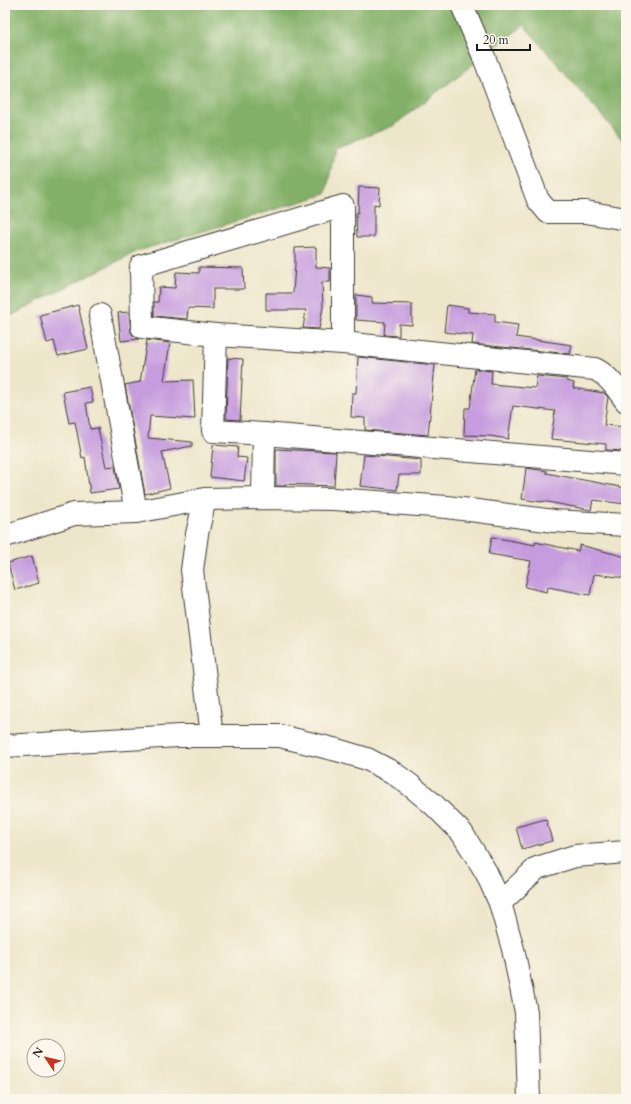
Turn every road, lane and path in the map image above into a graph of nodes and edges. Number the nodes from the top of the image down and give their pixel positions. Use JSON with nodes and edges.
{"nodes":[{"id":1,"x":462,"y":5,"type":"edge"},
{"id":2,"x":626,"y":220,"type":"edge"},
{"id":3,"x":100,"y":315,"type":"dead end"},
{"id":4,"x":216,"y":335,"type":"junction"},
{"id":5,"x":342,"y":343,"type":"junction"},
{"id":6,"x":626,"y":401,"type":"edge"},
{"id":7,"x":264,"y":434,"type":"junction"},
{"id":8,"x":626,"y":464,"type":"edge"},
{"id":9,"x":263,"y":498,"type":"junction"},
{"id":10,"x":205,"y":499,"type":"junction"},
{"id":11,"x":136,"y":512,"type":"junction"},
{"id":12,"x":626,"y":525,"type":"edge"},
{"id":13,"x":5,"y":536,"type":"edge"},
{"id":14,"x":212,"y":736,"type":"junction"},
{"id":15,"x":5,"y":746,"type":"edge"},
{"id":16,"x":626,"y":852,"type":"edge"},
{"id":17,"x":500,"y":903,"type":"junction"},
{"id":18,"x":530,"y":1099,"type":"edge"}],
"edges":[{"from":1,"to":2,"type":"street"},
{"from":3,"to":11,"type":"street"},
{"from":4,"to":5,"type":"street"},
{"from":4,"to":5,"type":"street"},
{"from":4,"to":7,"type":"street"},
{"from":5,"to":6,"type":"street"},
{"from":7,"to":8,"type":"street"},
{"from":7,"to":9,"type":"street"},
{"from":9,"to":10,"type":"street"},
{"from":9,"to":12,"type":"street"},
{"from":10,"to":11,"type":"street"},
{"from":10,"to":14,"type":"street"},
{"from":11,"to":13,"type":"street"},
{"from":14,"to":15,"type":"street"},
{"from":14,"to":17,"type":"street"},
{"from":16,"to":17,"type":"street"},
{"from":17,"to":18,"type":"street"}]}
